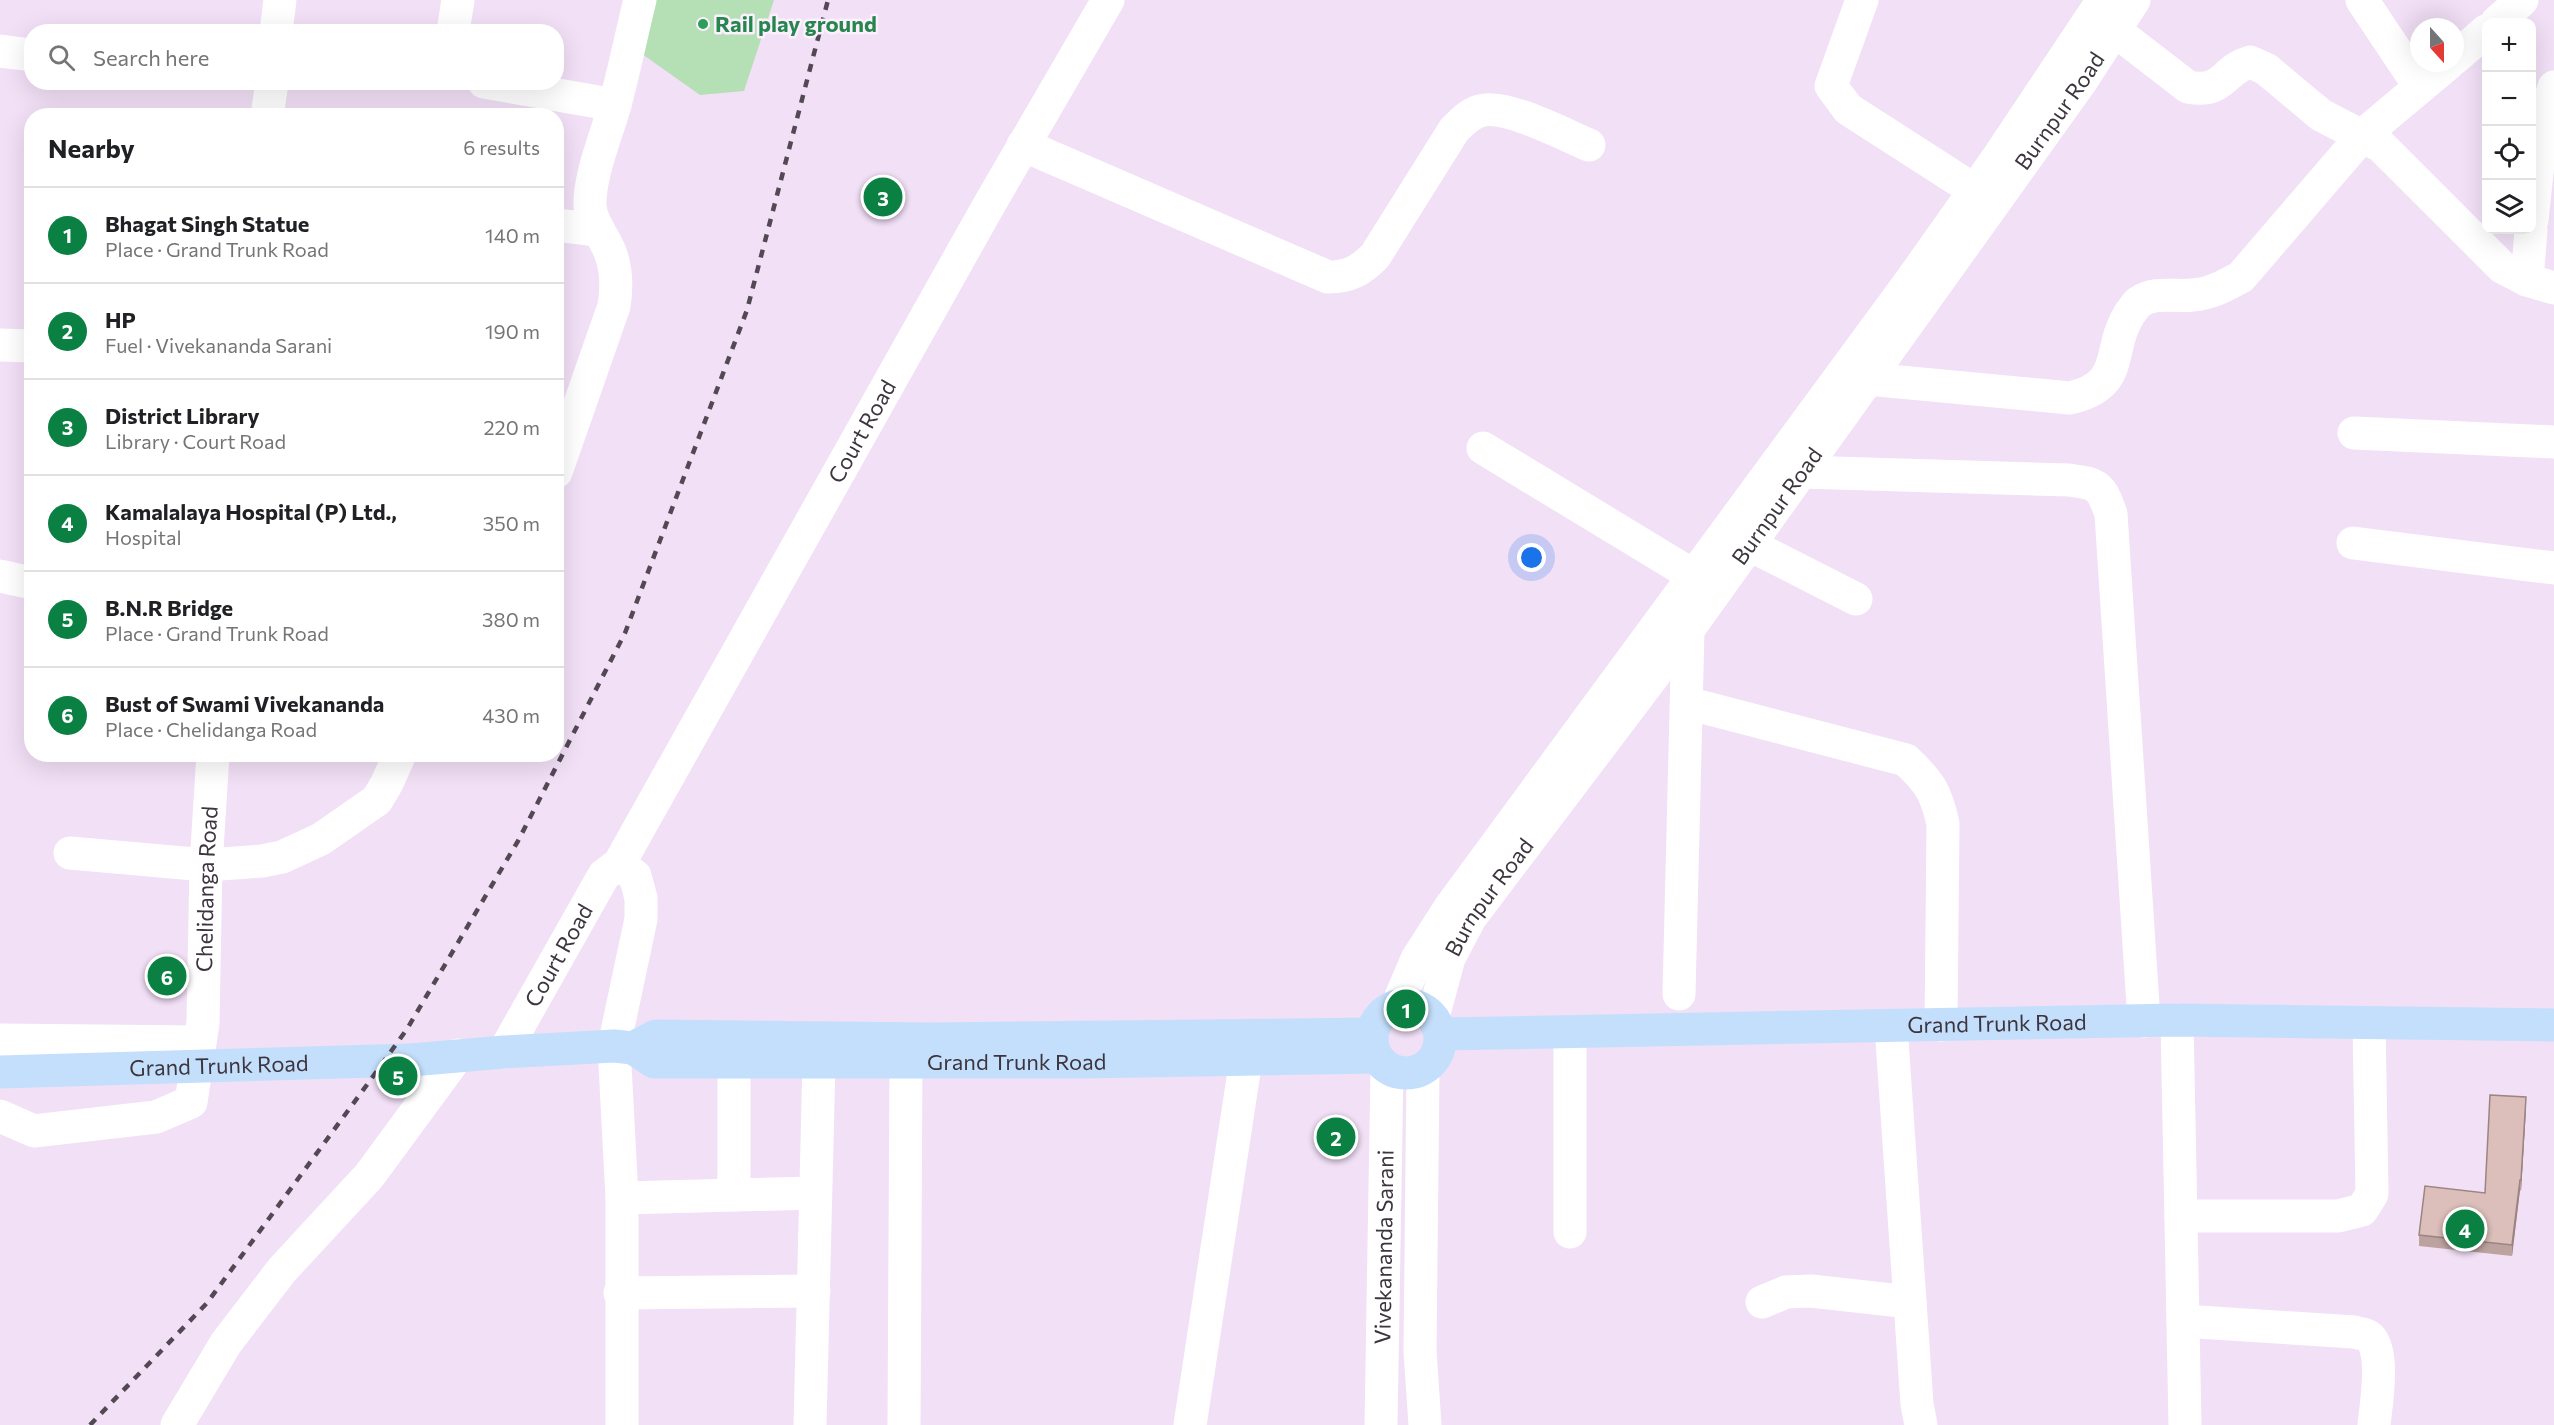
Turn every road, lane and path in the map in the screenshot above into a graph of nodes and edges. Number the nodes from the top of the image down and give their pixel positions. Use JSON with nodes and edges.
{"nodes":[{"id":1,"x":280,"y":0,"type":"edge"},
{"id":2,"x":458,"y":0,"type":"edge"},
{"id":3,"x":640,"y":0,"type":"edge"},
{"id":4,"x":1108,"y":0,"type":"edge"},
{"id":5,"x":1862,"y":0,"type":"edge"},
{"id":6,"x":2134,"y":0,"type":"edge"},
{"id":7,"x":2362,"y":0,"type":"edge"},
{"id":8,"x":2109,"y":15,"type":"edge"},
{"id":9,"x":277,"y":24,"type":"edge"},
{"id":10,"x":454,"y":24,"type":"edge"},
{"id":11,"x":2482,"y":35,"type":"edge"},
{"id":12,"x":2464,"y":50,"type":"edge"},
{"id":13,"x":0,"y":51,"type":"edge"},
{"id":14,"x":24,"y":54,"type":"edge"},
{"id":15,"x":2438,"y":72,"type":"edge"},
{"id":16,"x":2420,"y":87,"type":"junction"},
{"id":17,"x":2554,"y":87,"type":"edge"},
{"id":18,"x":271,"y":90,"type":"edge"},
{"id":19,"x":530,"y":90,"type":"edge"},
{"id":20,"x":615,"y":105,"type":"junction"},
{"id":21,"x":268,"y":108,"type":"edge"},
{"id":22,"x":2363,"y":135,"type":"junction"},
{"id":23,"x":1589,"y":144,"type":"dead end"},
{"id":24,"x":1023,"y":145,"type":"junction"},
{"id":25,"x":2536,"y":182,"type":"edge"},
{"id":26,"x":1974,"y":190,"type":"junction"},
{"id":27,"x":564,"y":226,"type":"edge"},
{"id":28,"x":598,"y":230,"type":"junction"},
{"id":29,"x":2532,"y":234,"type":"edge"},
{"id":30,"x":2540,"y":284,"type":"edge"},
{"id":31,"x":0,"y":345,"type":"edge"},
{"id":32,"x":24,"y":346,"type":"edge"},
{"id":33,"x":1868,"y":379,"type":"junction"},
{"id":34,"x":2354,"y":433,"type":"dead end"},
{"id":35,"x":2554,"y":442,"type":"edge"},
{"id":36,"x":564,"y":448,"type":"edge"},
{"id":37,"x":1483,"y":448,"type":"dead end"},
{"id":38,"x":1802,"y":472,"type":"junction"},
{"id":39,"x":2353,"y":543,"type":"dead end"},
{"id":40,"x":1749,"y":545,"type":"junction"},
{"id":41,"x":2554,"y":568,"type":"edge"},
{"id":42,"x":0,"y":576,"type":"edge"},
{"id":43,"x":1694,"y":576,"type":"junction"},
{"id":44,"x":24,"y":582,"type":"edge"},
{"id":45,"x":1856,"y":599,"type":"dead end"},
{"id":46,"x":1688,"y":630,"type":"junction"},
{"id":47,"x":1686,"y":703,"type":"junction"},
{"id":48,"x":212,"y":762,"type":"edge"},
{"id":49,"x":396,"y":762,"type":"edge"},
{"id":50,"x":70,"y":853,"type":"dead end"},
{"id":51,"x":619,"y":864,"type":"junction"},
{"id":52,"x":206,"y":865,"type":"junction"},
{"id":53,"x":1679,"y":994,"type":"dead end"},
{"id":54,"x":1397,"y":1006,"type":"junction"},
{"id":55,"x":2177,"y":1020,"type":"junction"},
{"id":56,"x":2144,"y":1021,"type":"junction"},
{"id":57,"x":2369,"y":1023,"type":"junction"},
{"id":58,"x":1437,"y":1025,"type":"junction"},
{"id":59,"x":1941,"y":1025,"type":"junction"},
{"id":60,"x":2554,"y":1025,"type":"edge"},
{"id":61,"x":1891,"y":1026,"type":"junction"},
{"id":62,"x":1570,"y":1032,"type":"junction"},
{"id":63,"x":201,"y":1033,"type":"junction"},
{"id":64,"x":0,"y":1040,"type":"edge"},
{"id":65,"x":504,"y":1052,"type":"junction"},
{"id":66,"x":635,"y":1052,"type":"junction"},
{"id":67,"x":1379,"y":1053,"type":"junction"},
{"id":68,"x":435,"y":1057,"type":"junction"},
{"id":69,"x":1246,"y":1059,"type":"junction"},
{"id":70,"x":734,"y":1062,"type":"junction"},
{"id":71,"x":819,"y":1063,"type":"junction"},
{"id":72,"x":906,"y":1063,"type":"junction"},
{"id":73,"x":1423,"y":1070,"type":"junction"},
{"id":74,"x":0,"y":1072,"type":"edge"},
{"id":75,"x":0,"y":1116,"type":"edge"},
{"id":76,"x":814,"y":1193,"type":"junction"},
{"id":77,"x":734,"y":1195,"type":"junction"},
{"id":78,"x":621,"y":1198,"type":"junction"},
{"id":79,"x":2181,"y":1216,"type":"junction"},
{"id":80,"x":1570,"y":1232,"type":"dead end"},
{"id":81,"x":814,"y":1291,"type":"junction"},
{"id":82,"x":620,"y":1293,"type":"junction"},
{"id":83,"x":1762,"y":1302,"type":"dead end"},
{"id":84,"x":1910,"y":1302,"type":"junction"},
{"id":85,"x":2183,"y":1321,"type":"junction"},
{"id":86,"x":177,"y":1425,"type":"edge"},
{"id":87,"x":622,"y":1425,"type":"edge"},
{"id":88,"x":810,"y":1425,"type":"edge"},
{"id":89,"x":904,"y":1425,"type":"edge"},
{"id":90,"x":1190,"y":1425,"type":"edge"},
{"id":91,"x":1382,"y":1425,"type":"edge"},
{"id":92,"x":1425,"y":1425,"type":"edge"},
{"id":93,"x":1921,"y":1425,"type":"edge"},
{"id":94,"x":2185,"y":1425,"type":"edge"},
{"id":95,"x":2374,"y":1425,"type":"edge"}],
"edges":[{"from":1,"to":9,"type":"street"},
{"from":2,"to":10,"type":"street"},
{"from":3,"to":20,"type":"street"},
{"from":4,"to":24,"type":"street","name":"Court Road"},
{"from":5,"to":26,"type":"street"},
{"from":6,"to":8,"type":"street","name":"Burnpur Road"},
{"from":7,"to":16,"type":"street"},
{"from":8,"to":22,"type":"street"},
{"from":8,"to":26,"type":"street"},
{"from":8,"to":33,"type":"street","name":"Burnpur Road"},
{"from":11,"to":12,"type":"street"},
{"from":13,"to":14,"type":"street"},
{"from":15,"to":16,"type":"street"},
{"from":16,"to":22,"type":"street"},
{"from":17,"to":25,"type":"street"},
{"from":18,"to":21,"type":"street"},
{"from":19,"to":20,"type":"street"},
{"from":20,"to":28,"type":"street"},
{"from":22,"to":30,"type":"street"},
{"from":22,"to":33,"type":"street"},
{"from":23,"to":24,"type":"street"},
{"from":24,"to":51,"type":"street","name":"Court Road"},
{"from":26,"to":43,"type":"street"},
{"from":27,"to":28,"type":"street"},
{"from":28,"to":36,"type":"street"},
{"from":29,"to":30,"type":"street"},
{"from":31,"to":32,"type":"street"},
{"from":33,"to":38,"type":"street","name":"Burnpur Road"},
{"from":34,"to":35,"type":"street"},
{"from":37,"to":43,"type":"street"},
{"from":38,"to":40,"type":"street","name":"Burnpur Road"},
{"from":38,"to":56,"type":"street"},
{"from":39,"to":41,"type":"street"},
{"from":40,"to":45,"type":"street"},
{"from":40,"to":46,"type":"street","name":"Burnpur Road"},
{"from":42,"to":44,"type":"street"},
{"from":43,"to":54,"type":"street"},
{"from":46,"to":47,"type":"street"},
{"from":46,"to":58,"type":"street","name":"Burnpur Road"},
{"from":47,"to":53,"type":"street"},
{"from":47,"to":59,"type":"street"},
{"from":48,"to":52,"type":"street","name":"Chelidanga Road"},
{"from":49,"to":52,"type":"street"},
{"from":50,"to":52,"type":"street"},
{"from":51,"to":65,"type":"street","name":"Court Road"},
{"from":51,"to":66,"type":"street"},
{"from":52,"to":63,"type":"street","name":"Chelidanga Road"},
{"from":54,"to":58,"type":"main road","name":"Grand Trunk Road"},
{"from":54,"to":67,"type":"main road"},
{"from":55,"to":56,"type":"main road","name":"Grand Trunk Road"},
{"from":55,"to":57,"type":"main road","name":"Grand Trunk Road"},
{"from":55,"to":79,"type":"street"},
{"from":56,"to":59,"type":"main road","name":"Grand Trunk Road"},
{"from":57,"to":60,"type":"main road","name":"Grand Trunk Road"},
{"from":57,"to":79,"type":"street"},
{"from":58,"to":62,"type":"main road","name":"Grand Trunk Road"},
{"from":58,"to":73,"type":"main road"},
{"from":59,"to":61,"type":"main road","name":"Grand Trunk Road"},
{"from":61,"to":62,"type":"main road","name":"Grand Trunk Road"},
{"from":61,"to":84,"type":"street"},
{"from":62,"to":80,"type":"street"},
{"from":63,"to":64,"type":"street"},
{"from":63,"to":75,"type":"street","name":"Chelidanga Road"},
{"from":65,"to":66,"type":"main road","name":"Grand Trunk Road"},
{"from":65,"to":68,"type":"main road","name":"Grand Trunk Road"},
{"from":66,"to":67,"type":"main road","name":"Grand Trunk Road"},
{"from":66,"to":70,"type":"main road","name":"Grand Trunk Road"},
{"from":66,"to":78,"type":"street"},
{"from":67,"to":69,"type":"main road","name":"Grand Trunk Road"},
{"from":67,"to":73,"type":"main road","name":"Grand Trunk Road"},
{"from":67,"to":91,"type":"street","name":"Vivekananda Sarani"},
{"from":68,"to":74,"type":"main road","name":"Grand Trunk Road"},
{"from":68,"to":86,"type":"street"},
{"from":69,"to":72,"type":"main road","name":"Grand Trunk Road"},
{"from":69,"to":90,"type":"street"},
{"from":70,"to":71,"type":"main road","name":"Grand Trunk Road"},
{"from":70,"to":77,"type":"street"},
{"from":71,"to":72,"type":"main road","name":"Grand Trunk Road"},
{"from":71,"to":76,"type":"street"},
{"from":72,"to":89,"type":"street"},
{"from":73,"to":92,"type":"street","name":"Vivekananda Sarani"},
{"from":76,"to":77,"type":"street"},
{"from":76,"to":81,"type":"street"},
{"from":77,"to":78,"type":"street"},
{"from":78,"to":82,"type":"street"},
{"from":79,"to":85,"type":"street"},
{"from":81,"to":82,"type":"street"},
{"from":81,"to":88,"type":"street"},
{"from":82,"to":87,"type":"street"},
{"from":83,"to":84,"type":"street"},
{"from":84,"to":93,"type":"street"},
{"from":85,"to":94,"type":"street"},
{"from":85,"to":95,"type":"street"}]}
